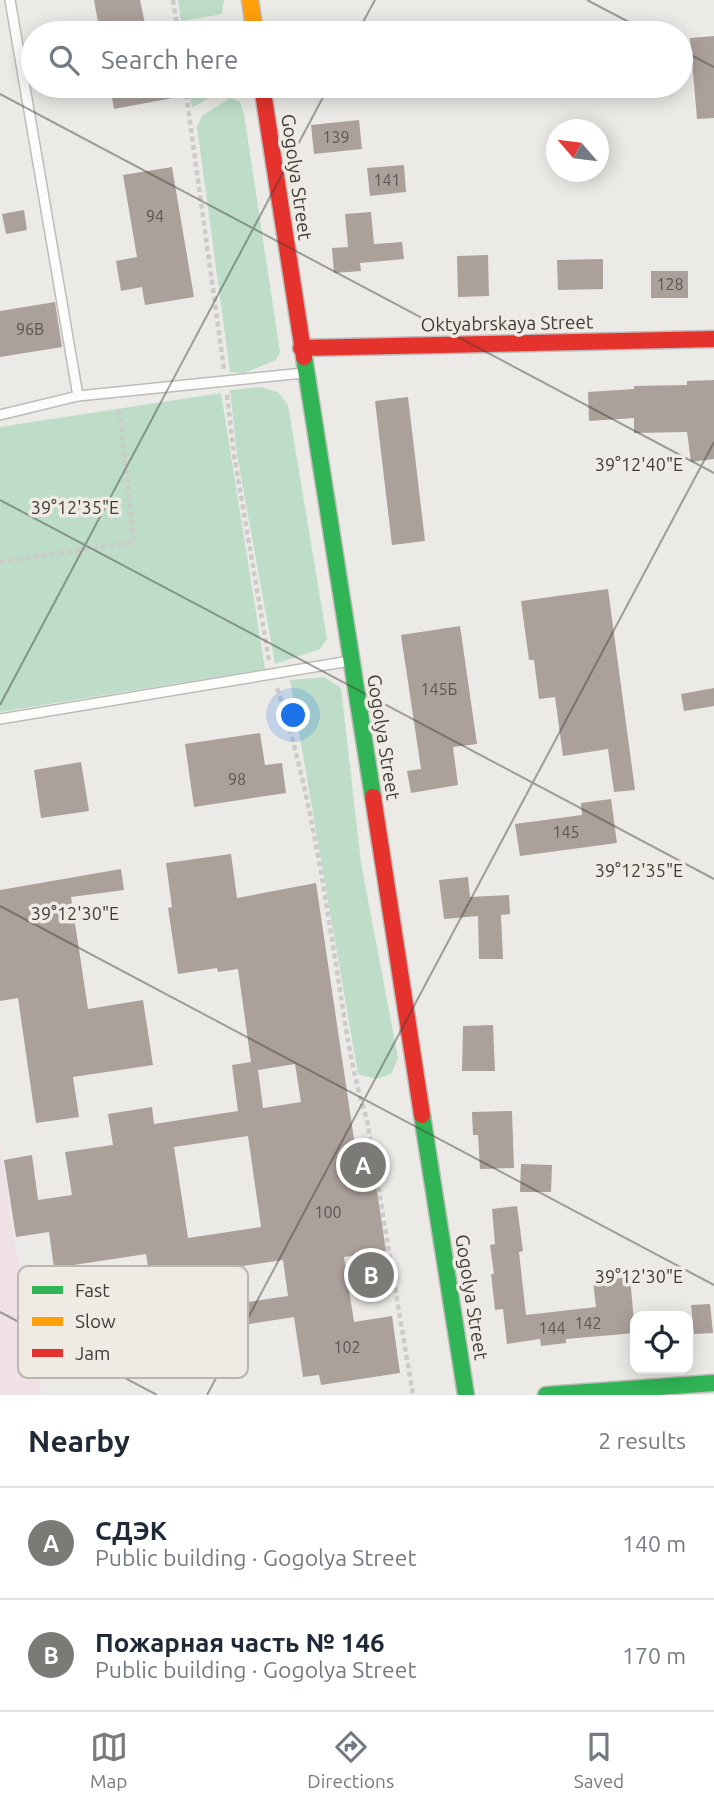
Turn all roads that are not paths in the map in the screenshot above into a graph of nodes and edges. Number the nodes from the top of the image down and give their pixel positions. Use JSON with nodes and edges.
{"nodes":[{"id":1,"x":10,"y":0,"type":"edge"},
{"id":2,"x":250,"y":0,"type":"edge"},
{"id":3,"x":253,"y":21,"type":"edge"},
{"id":4,"x":21,"y":64,"type":"edge"},
{"id":5,"x":27,"y":98,"type":"edge"},
{"id":6,"x":264,"y":98,"type":"edge"},
{"id":7,"x":714,"y":339,"type":"edge"},
{"id":8,"x":301,"y":348,"type":"junction"},
{"id":9,"x":306,"y":372,"type":"junction"},
{"id":10,"x":78,"y":396,"type":"junction"},
{"id":11,"x":0,"y":415,"type":"edge"},
{"id":12,"x":351,"y":661,"type":"junction"},
{"id":13,"x":0,"y":719,"type":"edge"},
{"id":14,"x":714,"y":1383,"type":"edge"},
{"id":15,"x":466,"y":1395,"type":"edge"},
{"id":16,"x":546,"y":1395,"type":"edge"}],
"edges":[{"from":1,"to":4,"type":"lane"},
{"from":2,"to":3,"type":"street"},
{"from":5,"to":10,"type":"lane"},
{"from":6,"to":8,"type":"street","name":"Gogolya Street"},
{"from":7,"to":8,"type":"street","name":"Oktyabrskaya Street"},
{"from":8,"to":9,"type":"street","name":"Gogolya Street"},
{"from":9,"to":10,"type":"lane"},
{"from":9,"to":12,"type":"street","name":"Gogolya Street"},
{"from":10,"to":11,"type":"lane"},
{"from":12,"to":13,"type":"lane"},
{"from":12,"to":15,"type":"street","name":"Gogolya Street"},
{"from":14,"to":16,"type":"street"}]}
